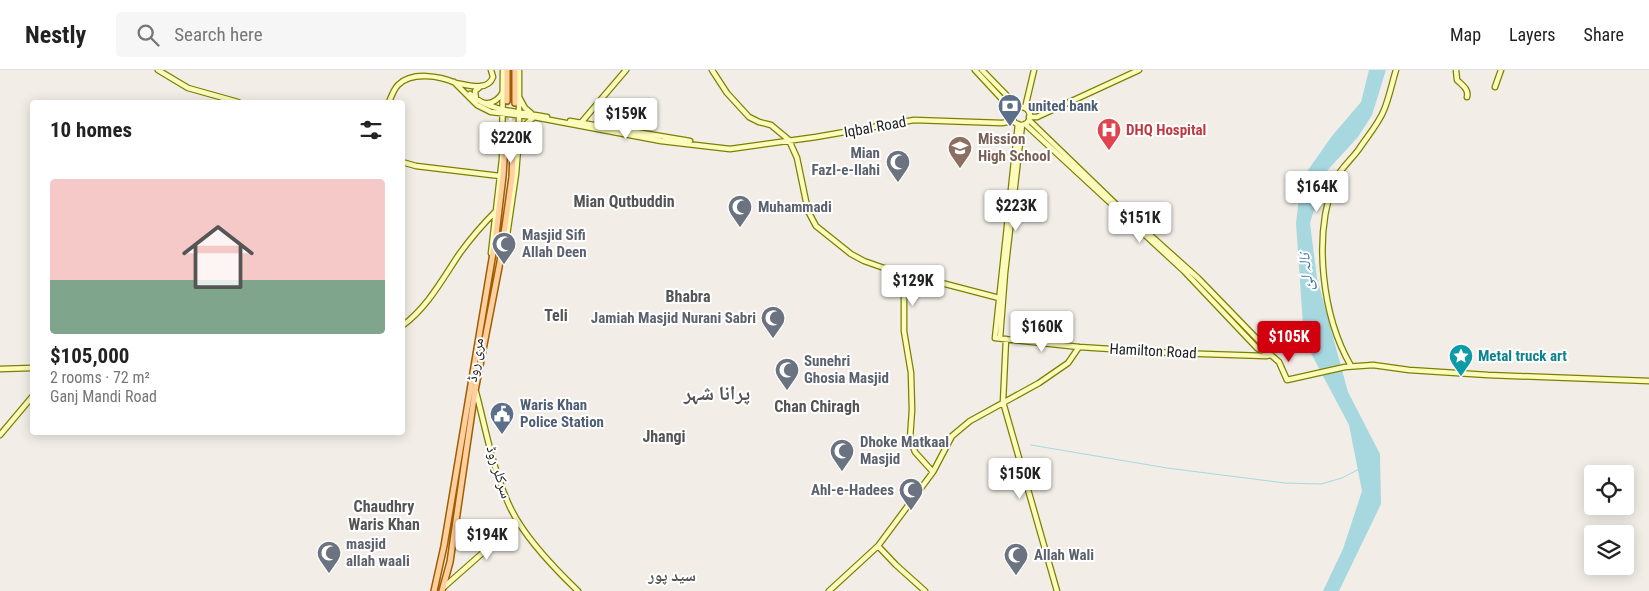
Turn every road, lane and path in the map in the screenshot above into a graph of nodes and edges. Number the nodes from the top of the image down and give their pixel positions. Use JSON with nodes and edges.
{"nodes":[{"id":1,"x":158,"y":70,"type":"edge"},
{"id":2,"x":490,"y":70,"type":"edge"},
{"id":3,"x":503,"y":70,"type":"edge"},
{"id":4,"x":507,"y":70,"type":"edge"},
{"id":5,"x":515,"y":70,"type":"edge"},
{"id":6,"x":519,"y":70,"type":"edge"},
{"id":7,"x":626,"y":70,"type":"edge"},
{"id":8,"x":712,"y":70,"type":"edge"},
{"id":9,"x":975,"y":70,"type":"edge"},
{"id":10,"x":982,"y":70,"type":"edge"},
{"id":11,"x":1034,"y":70,"type":"edge"},
{"id":12,"x":1139,"y":70,"type":"edge"},
{"id":13,"x":1396,"y":70,"type":"edge"},
{"id":14,"x":1456,"y":70,"type":"edge"},
{"id":15,"x":1501,"y":70,"type":"edge"},
{"id":16,"x":454,"y":82,"type":"junction"},
{"id":17,"x":481,"y":86,"type":"junction"},
{"id":18,"x":1495,"y":87,"type":"dead end"},
{"id":19,"x":504,"y":88,"type":"junction"},
{"id":20,"x":518,"y":96,"type":"junction"},
{"id":21,"x":1467,"y":97,"type":"dead end"},
{"id":22,"x":231,"y":100,"type":"edge"},
{"id":23,"x":390,"y":100,"type":"edge"},
{"id":24,"x":507,"y":100,"type":"tunnel mouth"},
{"id":25,"x":478,"y":102,"type":"junction"},
{"id":26,"x":515,"y":103,"type":"tunnel mouth"},
{"id":27,"x":1018,"y":108,"type":"junction"},
{"id":28,"x":1025,"y":108,"type":"junction"},
{"id":29,"x":1013,"y":111,"type":"junction"},
{"id":30,"x":503,"y":112,"type":"junction"},
{"id":31,"x":518,"y":114,"type":"junction"},
{"id":32,"x":534,"y":116,"type":"junction"},
{"id":33,"x":1029,"y":118,"type":"junction"},
{"id":34,"x":1019,"y":123,"type":"junction"},
{"id":35,"x":580,"y":124,"type":"junction"},
{"id":36,"x":506,"y":128,"type":"tunnel mouth"},
{"id":37,"x":514,"y":128,"type":"tunnel mouth"},
{"id":38,"x":519,"y":136,"type":"junction"},
{"id":39,"x":789,"y":140,"type":"junction"},
{"id":40,"x":405,"y":163,"type":"edge"},
{"id":41,"x":500,"y":176,"type":"junction"},
{"id":42,"x":496,"y":211,"type":"junction"},
{"id":43,"x":492,"y":257,"type":"junction"},
{"id":44,"x":500,"y":262,"type":"junction"},
{"id":45,"x":1186,"y":269,"type":"junction"},
{"id":46,"x":906,"y":274,"type":"junction"},
{"id":47,"x":1001,"y":299,"type":"junction"},
{"id":48,"x":405,"y":323,"type":"edge"},
{"id":49,"x":1000,"y":338,"type":"junction"},
{"id":50,"x":1079,"y":347,"type":"junction"},
{"id":51,"x":1271,"y":355,"type":"junction"},
{"id":52,"x":1348,"y":367,"type":"junction"},
{"id":53,"x":30,"y":368,"type":"edge"},
{"id":54,"x":0,"y":369,"type":"edge"},
{"id":55,"x":1649,"y":381,"type":"edge"},
{"id":56,"x":475,"y":391,"type":"junction"},
{"id":57,"x":30,"y":399,"type":"edge"},
{"id":58,"x":1003,"y":402,"type":"junction"},
{"id":59,"x":0,"y":435,"type":"edge"},
{"id":60,"x":934,"y":472,"type":"junction"},
{"id":61,"x":519,"y":523,"type":"junction"},
{"id":62,"x":878,"y":546,"type":"junction"},
{"id":63,"x":443,"y":589,"type":"edge"},
{"id":64,"x":434,"y":591,"type":"edge"},
{"id":65,"x":578,"y":591,"type":"edge"},
{"id":66,"x":829,"y":591,"type":"edge"},
{"id":67,"x":926,"y":591,"type":"edge"},
{"id":68,"x":1057,"y":591,"type":"edge"}],
"edges":[{"from":1,"to":22,"type":"street"},
{"from":2,"to":17,"type":"street"},
{"from":3,"to":19,"type":"street"},
{"from":4,"to":24,"type":"main road"},
{"from":5,"to":26,"type":"main road"},
{"from":6,"to":20,"type":"street"},
{"from":7,"to":35,"type":"street"},
{"from":8,"to":39,"type":"street"},
{"from":9,"to":29,"type":"street"},
{"from":10,"to":27,"type":"street"},
{"from":11,"to":28,"type":"street"},
{"from":12,"to":33,"type":"street"},
{"from":13,"to":52,"type":"street"},
{"from":14,"to":21,"type":"street"},
{"from":15,"to":18,"type":"street"},
{"from":16,"to":17,"type":"street"},
{"from":16,"to":23,"type":"street"},
{"from":16,"to":25,"type":"street"},
{"from":16,"to":30,"type":"street"},
{"from":17,"to":25,"type":"street"},
{"from":19,"to":25,"type":"street"},
{"from":19,"to":30,"type":"street"},
{"from":20,"to":31,"type":"street"},
{"from":20,"to":32,"type":"street"},
{"from":25,"to":30,"type":"street"},
{"from":27,"to":28,"type":"street"},
{"from":27,"to":29,"type":"street"},
{"from":28,"to":33,"type":"street"},
{"from":29,"to":34,"type":"street"},
{"from":30,"to":31,"type":"street","name":"Iqbal Road"},
{"from":30,"to":41,"type":"street"},
{"from":31,"to":32,"type":"street","name":"Iqbal Road"},
{"from":31,"to":38,"type":"street"},
{"from":32,"to":35,"type":"street","name":"Iqbal Road"},
{"from":32,"to":38,"type":"street"},
{"from":33,"to":34,"type":"street"},
{"from":33,"to":45,"type":"street"},
{"from":34,"to":39,"type":"street","name":"Iqbal Road"},
{"from":34,"to":45,"type":"street"},
{"from":34,"to":47,"type":"street"},
{"from":35,"to":39,"type":"street","name":"Iqbal Road"},
{"from":36,"to":43,"type":"main road","name":"مری روڈ"},
{"from":37,"to":44,"type":"main road","name":"مری روڈ"},
{"from":38,"to":44,"type":"street"},
{"from":39,"to":46,"type":"street"},
{"from":40,"to":41,"type":"street"},
{"from":41,"to":42,"type":"street"},
{"from":42,"to":43,"type":"street"},
{"from":42,"to":48,"type":"street"},
{"from":43,"to":64,"type":"main road","name":"مری روڈ"},
{"from":44,"to":56,"type":"main road","name":"مری روڈ"},
{"from":45,"to":51,"type":"street"},
{"from":46,"to":47,"type":"street"},
{"from":46,"to":60,"type":"street"},
{"from":47,"to":49,"type":"street"},
{"from":49,"to":50,"type":"street","name":"Hamilton Road"},
{"from":49,"to":58,"type":"street"},
{"from":50,"to":51,"type":"street","name":"Hamilton Road"},
{"from":50,"to":58,"type":"street"},
{"from":51,"to":52,"type":"street"},
{"from":52,"to":55,"type":"street"},
{"from":53,"to":54,"type":"street"},
{"from":56,"to":61,"type":"street","name":"سرکلر روڈ"},
{"from":56,"to":63,"type":"main road","name":"مری روڈ"},
{"from":57,"to":59,"type":"street"},
{"from":58,"to":60,"type":"street"},
{"from":58,"to":68,"type":"street"},
{"from":60,"to":62,"type":"street"},
{"from":61,"to":63,"type":"street"},
{"from":61,"to":65,"type":"street","name":"سرکلر روڈ"},
{"from":62,"to":66,"type":"street"},
{"from":62,"to":67,"type":"street"}]}
